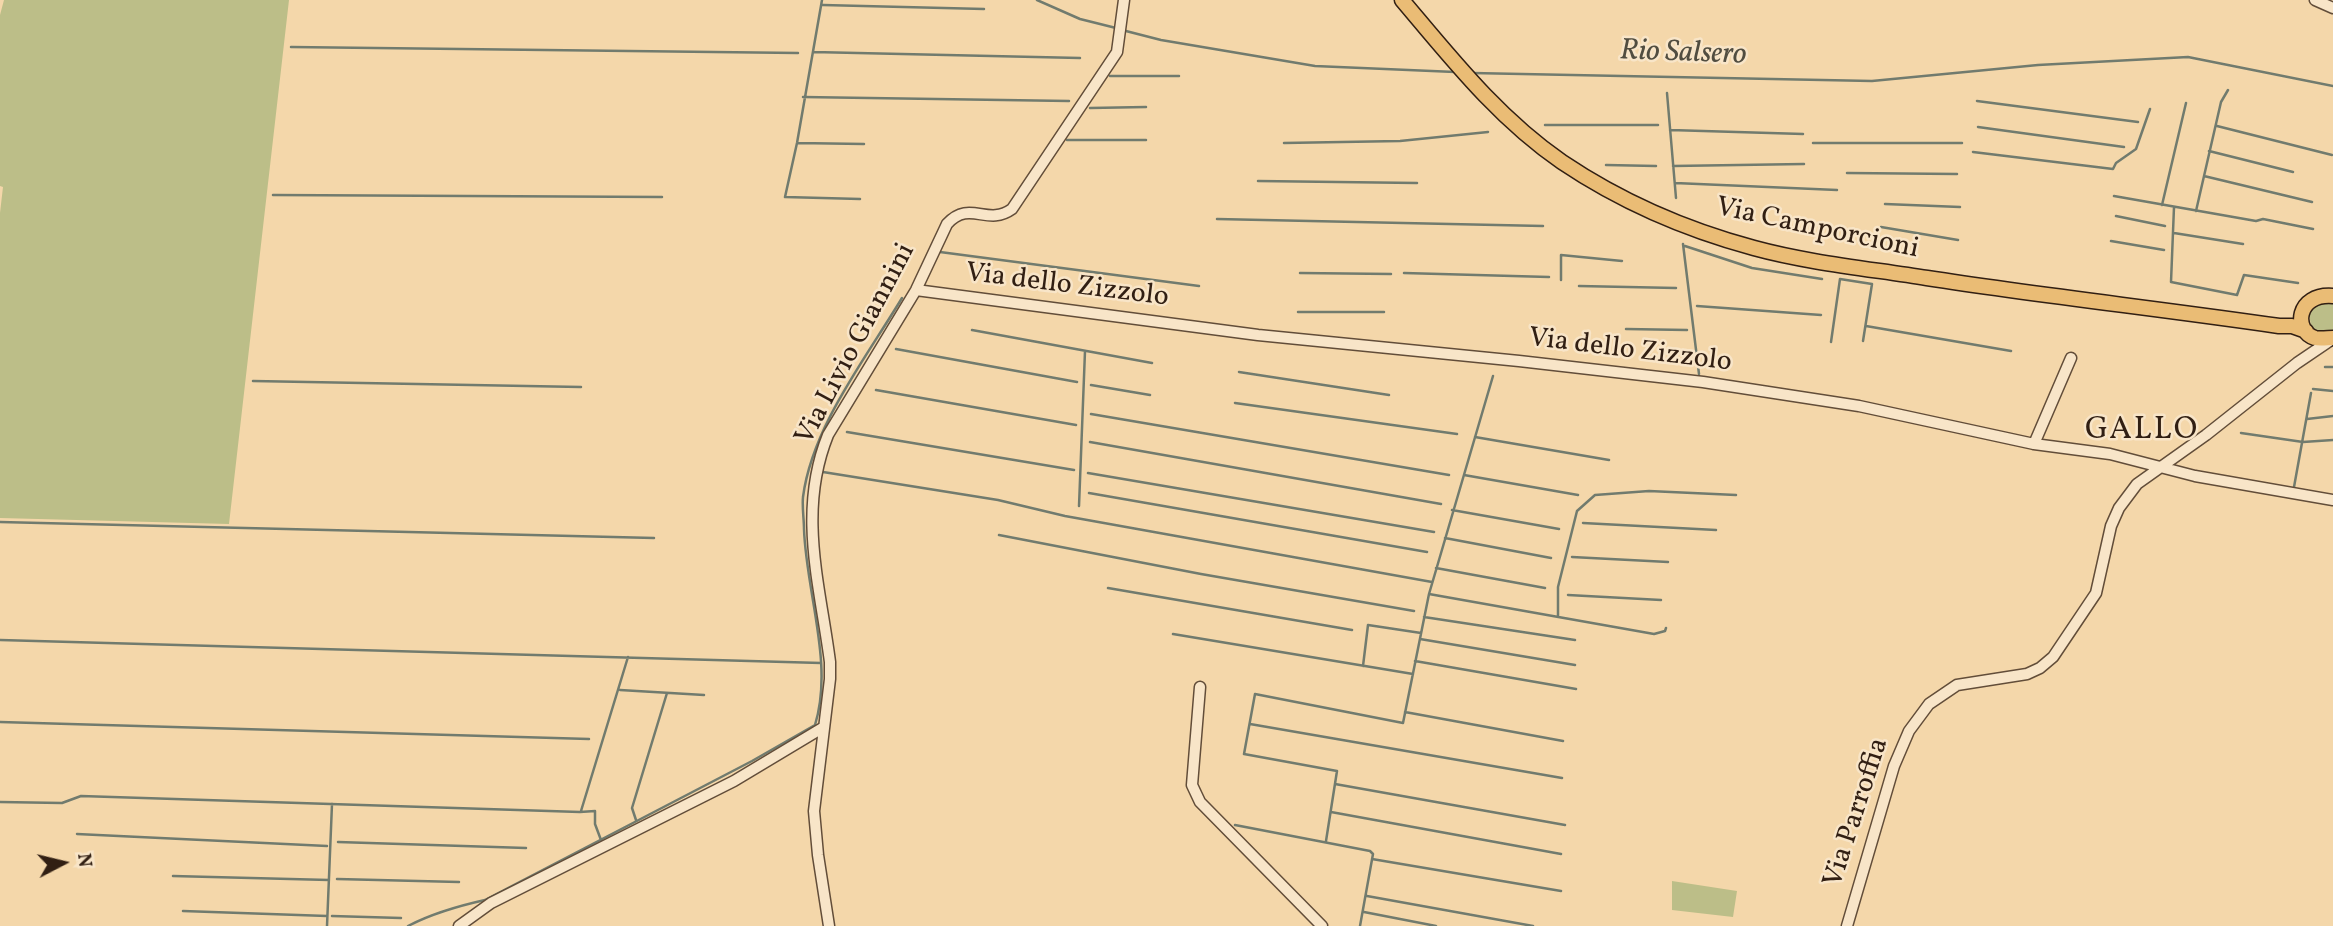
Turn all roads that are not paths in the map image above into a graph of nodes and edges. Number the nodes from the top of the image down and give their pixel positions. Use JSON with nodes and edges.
{"nodes":[{"id":1,"x":1124,"y":0,"type":"edge"},
{"id":2,"x":1402,"y":0,"type":"edge"},
{"id":3,"x":2315,"y":0,"type":"edge"},
{"id":4,"x":2333,"y":8,"type":"edge"},
{"id":5,"x":916,"y":290,"type":"junction"},
{"id":6,"x":2333,"y":296,"type":"edge"},
{"id":7,"x":2304,"y":306,"type":"junction"},
{"id":8,"x":2262,"y":324,"type":"junction"},
{"id":9,"x":2308,"y":333,"type":"junction"},
{"id":10,"x":2333,"y":339,"type":"edge"},
{"id":11,"x":2071,"y":358,"type":"dead end"},
{"id":12,"x":2297,"y":363,"type":"junction"},
{"id":13,"x":2034,"y":444,"type":"junction"},
{"id":14,"x":2161,"y":467,"type":"junction"},
{"id":15,"x":2333,"y":500,"type":"edge"},
{"id":16,"x":1200,"y":687,"type":"dead end"},
{"id":17,"x":824,"y":727,"type":"junction"},
{"id":18,"x":446,"y":926,"type":"edge"},
{"id":19,"x":459,"y":926,"type":"edge"},
{"id":20,"x":829,"y":926,"type":"edge"},
{"id":21,"x":1322,"y":926,"type":"edge"},
{"id":22,"x":1847,"y":926,"type":"edge"}],
"edges":[{"from":1,"to":5,"type":"street","name":"Via Livio Giannini"},
{"from":2,"to":8,"type":"main road","name":"Via Camporcioni"},
{"from":3,"to":4,"type":"street"},
{"from":5,"to":13,"type":"street","name":"Via dello Zizzolo"},
{"from":5,"to":17,"type":"street","name":"Via Livio Giannini"},
{"from":6,"to":7,"type":"main road"},
{"from":7,"to":8,"type":"main road"},
{"from":7,"to":9,"type":"main road"},
{"from":8,"to":9,"type":"main road","name":"Via Camporcioni"},
{"from":9,"to":10,"type":"main road","name":"Via Camporcioni"},
{"from":9,"to":12,"type":"street"},
{"from":10,"to":12,"type":"street","name":"Via Parroffia"},
{"from":11,"to":13,"type":"street"},
{"from":12,"to":14,"type":"street","name":"Via Parroffia"},
{"from":13,"to":14,"type":"street","name":"Via dello Zizzolo"},
{"from":14,"to":15,"type":"street","name":"Via dello Zizzolo"},
{"from":14,"to":22,"type":"street","name":"Via Parroffia"},
{"from":16,"to":21,"type":"street"},
{"from":17,"to":19,"type":"street"},
{"from":17,"to":20,"type":"street","name":"Via Livio Giannini"},
{"from":18,"to":19,"type":"street"}]}
